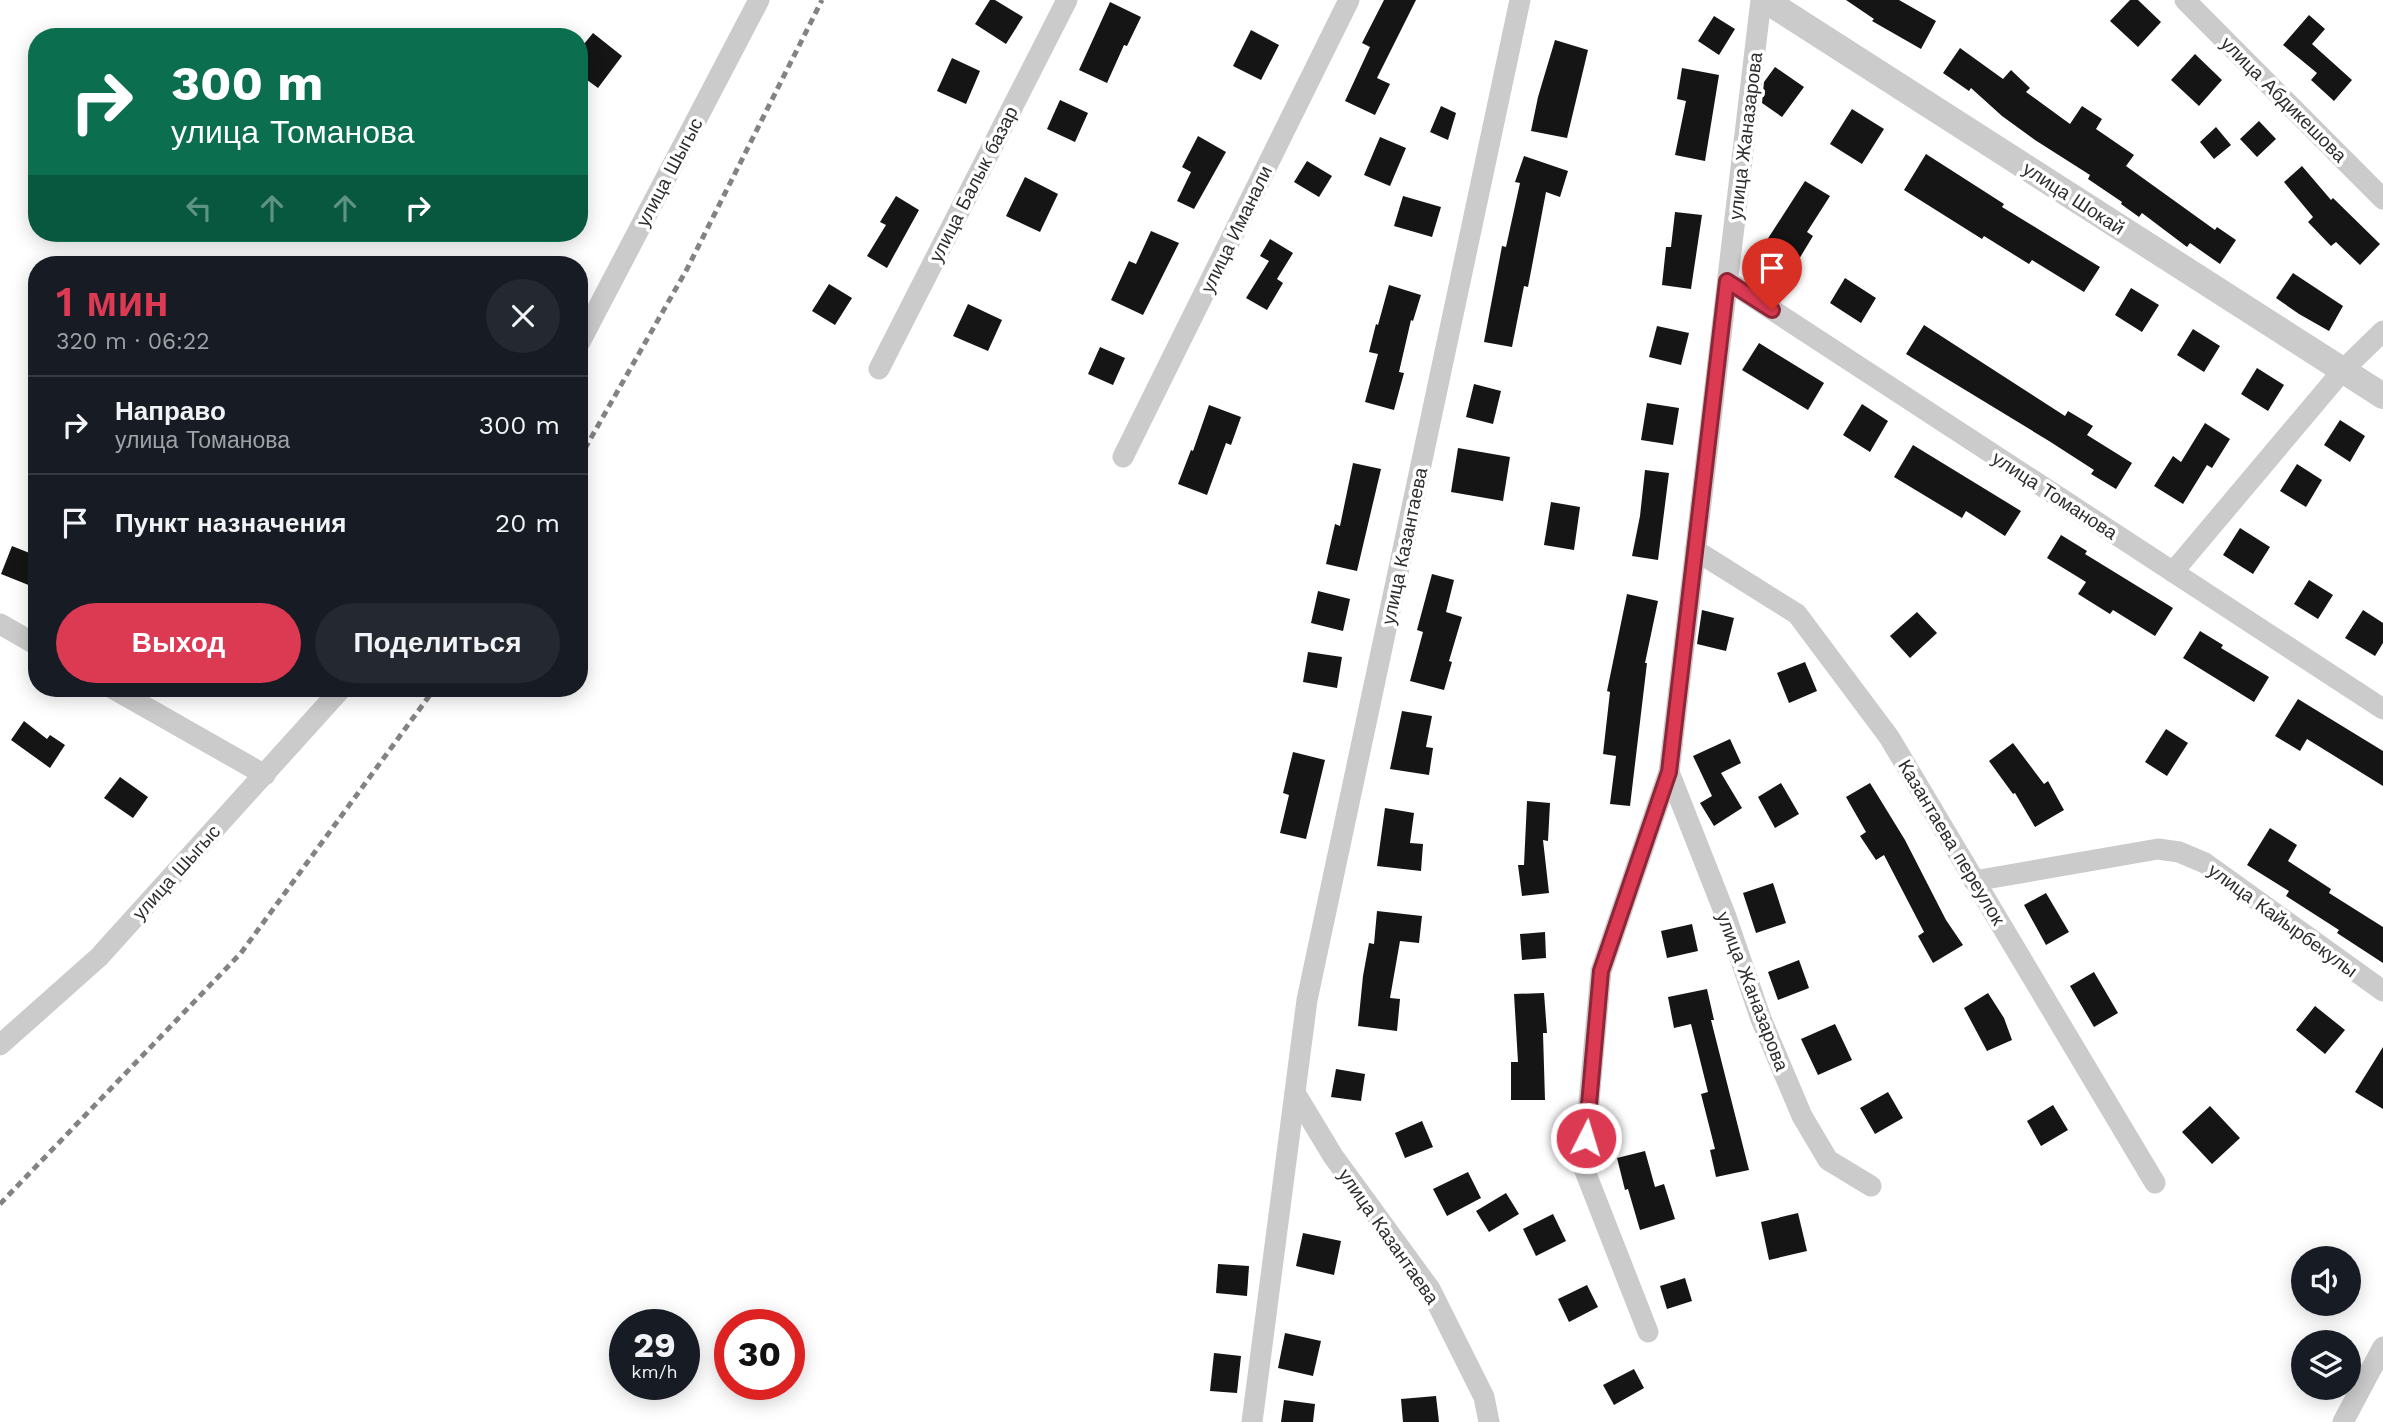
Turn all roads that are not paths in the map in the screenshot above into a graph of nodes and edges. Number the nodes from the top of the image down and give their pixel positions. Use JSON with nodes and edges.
{"nodes":[{"id":1,"x":760,"y":0,"type":"edge"},
{"id":2,"x":1067,"y":0,"type":"edge"},
{"id":3,"x":1349,"y":0,"type":"edge"},
{"id":4,"x":1520,"y":0,"type":"edge"},
{"id":5,"x":1763,"y":0,"type":"edge"},
{"id":6,"x":2185,"y":0,"type":"edge"},
{"id":7,"x":2383,"y":199,"type":"edge"},
{"id":8,"x":1727,"y":281,"type":"junction"},
{"id":9,"x":588,"y":327,"type":"edge"},
{"id":10,"x":2383,"y":331,"type":"edge"},
{"id":11,"x":879,"y":369,"type":"dead end"},
{"id":12,"x":2343,"y":370,"type":"junction"},
{"id":13,"x":2383,"y":396,"type":"edge"},
{"id":14,"x":1123,"y":457,"type":"dead end"},
{"id":15,"x":1695,"y":550,"type":"junction"},
{"id":16,"x":2173,"y":572,"type":"junction"},
{"id":17,"x":0,"y":624,"type":"edge"},
{"id":18,"x":28,"y":640,"type":"edge"},
{"id":19,"x":128,"y":697,"type":"edge"},
{"id":20,"x":334,"y":697,"type":"edge"},
{"id":21,"x":2383,"y":709,"type":"edge"},
{"id":22,"x":1669,"y":772,"type":"junction"},
{"id":23,"x":265,"y":775,"type":"junction"},
{"id":24,"x":1974,"y":881,"type":"junction"},
{"id":25,"x":2383,"y":991,"type":"edge"},
{"id":26,"x":4,"y":1035,"type":"edge"},
{"id":27,"x":1295,"y":1093,"type":"junction"},
{"id":28,"x":2155,"y":1183,"type":"dead end"},
{"id":29,"x":1871,"y":1186,"type":"dead end"},
{"id":30,"x":1648,"y":1332,"type":"dead end"},
{"id":31,"x":2383,"y":1347,"type":"edge"},
{"id":32,"x":1252,"y":1422,"type":"edge"},
{"id":33,"x":1489,"y":1422,"type":"edge"},
{"id":34,"x":2343,"y":1422,"type":"edge"}],
"edges":[{"from":1,"to":9,"type":"street","name":"улица Шыгыс"},
{"from":2,"to":11,"type":"street","name":"улица Балык базар"},
{"from":3,"to":14,"type":"street","name":"улица Иманали"},
{"from":4,"to":27,"type":"street","name":"улица Казантаева"},
{"from":5,"to":8,"type":"street","name":"улица Жаназарова"},
{"from":5,"to":12,"type":"street","name":"улица Шокай"},
{"from":6,"to":7,"type":"street","name":"улица Абдикешова"},
{"from":8,"to":15,"type":"street","name":"улица Жаназарова"},
{"from":8,"to":16,"type":"street","name":"улица Томанова"},
{"from":10,"to":12,"type":"street"},
{"from":12,"to":13,"type":"street","name":"улица Шокай"},
{"from":12,"to":16,"type":"street"},
{"from":15,"to":22,"type":"street","name":"улица Жаназарова"},
{"from":15,"to":24,"type":"street","name":"Казантаева переулок"},
{"from":16,"to":21,"type":"street","name":"улица Томанова"},
{"from":17,"to":18,"type":"street"},
{"from":19,"to":23,"type":"street"},
{"from":20,"to":23,"type":"street","name":"улица Шыгыс"},
{"from":22,"to":29,"type":"street","name":"улица Жаназарова"},
{"from":22,"to":30,"type":"street","name":"улица Жаназарова"},
{"from":23,"to":26,"type":"street","name":"улица Шыгыс"},
{"from":24,"to":25,"type":"street","name":"улица Кайырбекулы"},
{"from":24,"to":28,"type":"street","name":"Казантаева переулок"},
{"from":27,"to":32,"type":"street","name":"улица Казантаева"},
{"from":27,"to":33,"type":"street","name":"улица Казантаева"},
{"from":31,"to":34,"type":"street"}]}
